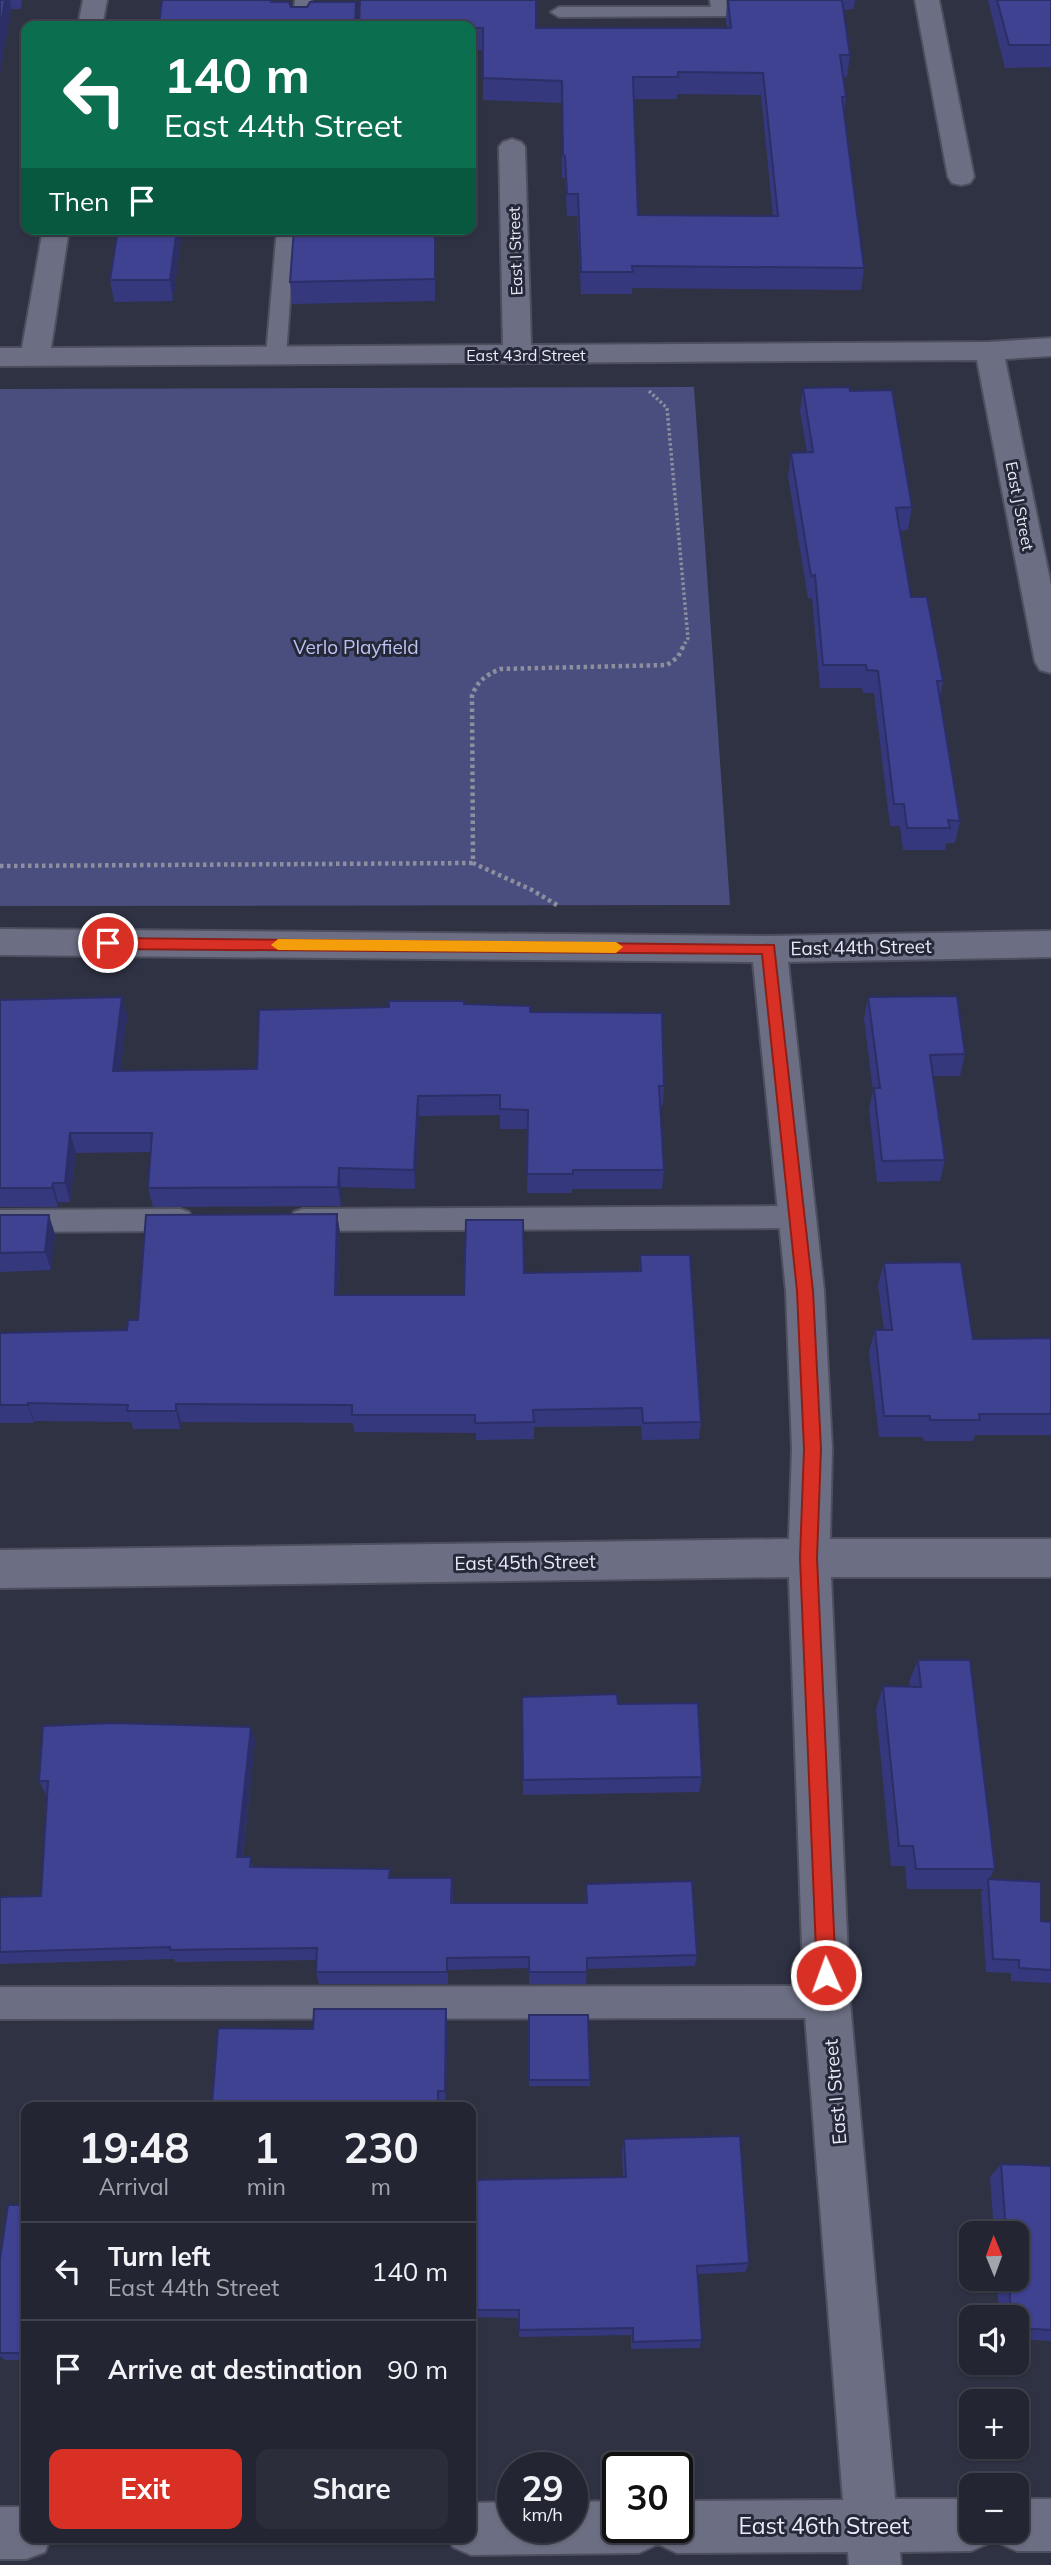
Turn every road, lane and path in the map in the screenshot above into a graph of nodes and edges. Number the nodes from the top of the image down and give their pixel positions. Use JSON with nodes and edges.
{"nodes":[{"id":1,"x":94,"y":0,"type":"edge"},
{"id":2,"x":303,"y":0,"type":"edge"},
{"id":3,"x":718,"y":0,"type":"edge"},
{"id":4,"x":927,"y":0,"type":"edge"},
{"id":5,"x":559,"y":12,"type":"dead end"},
{"id":6,"x":91,"y":21,"type":"edge"},
{"id":7,"x":301,"y":21,"type":"edge"},
{"id":8,"x":512,"y":147,"type":"dead end"},
{"id":9,"x":961,"y":177,"type":"dead end"},
{"id":10,"x":55,"y":235,"type":"edge"},
{"id":11,"x":286,"y":235,"type":"edge"},
{"id":12,"x":1051,"y":347,"type":"edge"},
{"id":13,"x":989,"y":351,"type":"junction"},
{"id":14,"x":610,"y":354,"type":"junction"},
{"id":15,"x":517,"y":355,"type":"junction"},
{"id":16,"x":276,"y":356,"type":"junction"},
{"id":17,"x":0,"y":357,"type":"edge"},
{"id":18,"x":35,"y":357,"type":"junction"},
{"id":19,"x":1051,"y":662,"type":"edge"},
{"id":20,"x":473,"y":863,"type":"junction"},
{"id":21,"x":0,"y":866,"type":"edge"},
{"id":22,"x":563,"y":910,"type":"dead end"},
{"id":23,"x":0,"y":942,"type":"edge"},
{"id":24,"x":1051,"y":944,"type":"edge"},
{"id":25,"x":769,"y":949,"type":"junction"},
{"id":26,"x":797,"y":1217,"type":"junction"},
{"id":27,"x":210,"y":1220,"type":"edge"},
{"id":28,"x":280,"y":1220,"type":"edge"},
{"id":29,"x":0,"y":1221,"type":"edge"},
{"id":30,"x":809,"y":1558,"type":"junction"},
{"id":31,"x":1051,"y":1558,"type":"edge"},
{"id":32,"x":0,"y":1569,"type":"edge"},
{"id":33,"x":827,"y":2002,"type":"junction"},
{"id":34,"x":0,"y":2003,"type":"edge"},
{"id":35,"x":1029,"y":2525,"type":"edge"},
{"id":36,"x":1051,"y":2525,"type":"edge"},
{"id":37,"x":602,"y":2527,"type":"edge"},
{"id":38,"x":959,"y":2527,"type":"edge"},
{"id":39,"x":693,"y":2528,"type":"edge"},
{"id":40,"x":476,"y":2529,"type":"edge"},
{"id":41,"x":0,"y":2533,"type":"edge"},
{"id":42,"x":21,"y":2533,"type":"edge"},
{"id":43,"x":873,"y":2545,"type":"edge"}],
"edges":[{"from":1,"to":6,"type":"street"},
{"from":2,"to":7,"type":"lane"},
{"from":3,"to":5,"type":"lane"},
{"from":4,"to":9,"type":"street"},
{"from":8,"to":15,"type":"street","name":"East I Street"},
{"from":10,"to":18,"type":"street"},
{"from":11,"to":16,"type":"lane"},
{"from":12,"to":13,"type":"street","name":"East 43rd Street"},
{"from":13,"to":14,"type":"street","name":"East 43rd Street"},
{"from":13,"to":19,"type":"street","name":"East J Street"},
{"from":14,"to":15,"type":"street","name":"East 43rd Street"},
{"from":14,"to":20,"type":"path"},
{"from":15,"to":16,"type":"street","name":"East 43rd Street"},
{"from":16,"to":18,"type":"street","name":"East 43rd Street"},
{"from":17,"to":18,"type":"street","name":"East 43rd Street"},
{"from":20,"to":21,"type":"path"},
{"from":20,"to":22,"type":"path"},
{"from":23,"to":25,"type":"street","name":"East 44th Street"},
{"from":24,"to":25,"type":"street","name":"East 44th Street"},
{"from":25,"to":26,"type":"street","name":"East I Street"},
{"from":26,"to":28,"type":"lane"},
{"from":26,"to":30,"type":"street","name":"East I Street"},
{"from":27,"to":29,"type":"lane"},
{"from":30,"to":31,"type":"street","name":"East 45th Street"},
{"from":30,"to":32,"type":"street","name":"East 45th Street"},
{"from":30,"to":33,"type":"street","name":"East I Street"},
{"from":33,"to":34,"type":"lane"},
{"from":33,"to":43,"type":"street","name":"East I Street"},
{"from":35,"to":36,"type":"street"},
{"from":37,"to":40,"type":"street"},
{"from":38,"to":43,"type":"street","name":"East 46th Street"},
{"from":39,"to":43,"type":"street","name":"East 46th Street"},
{"from":41,"to":42,"type":"street"}]}
